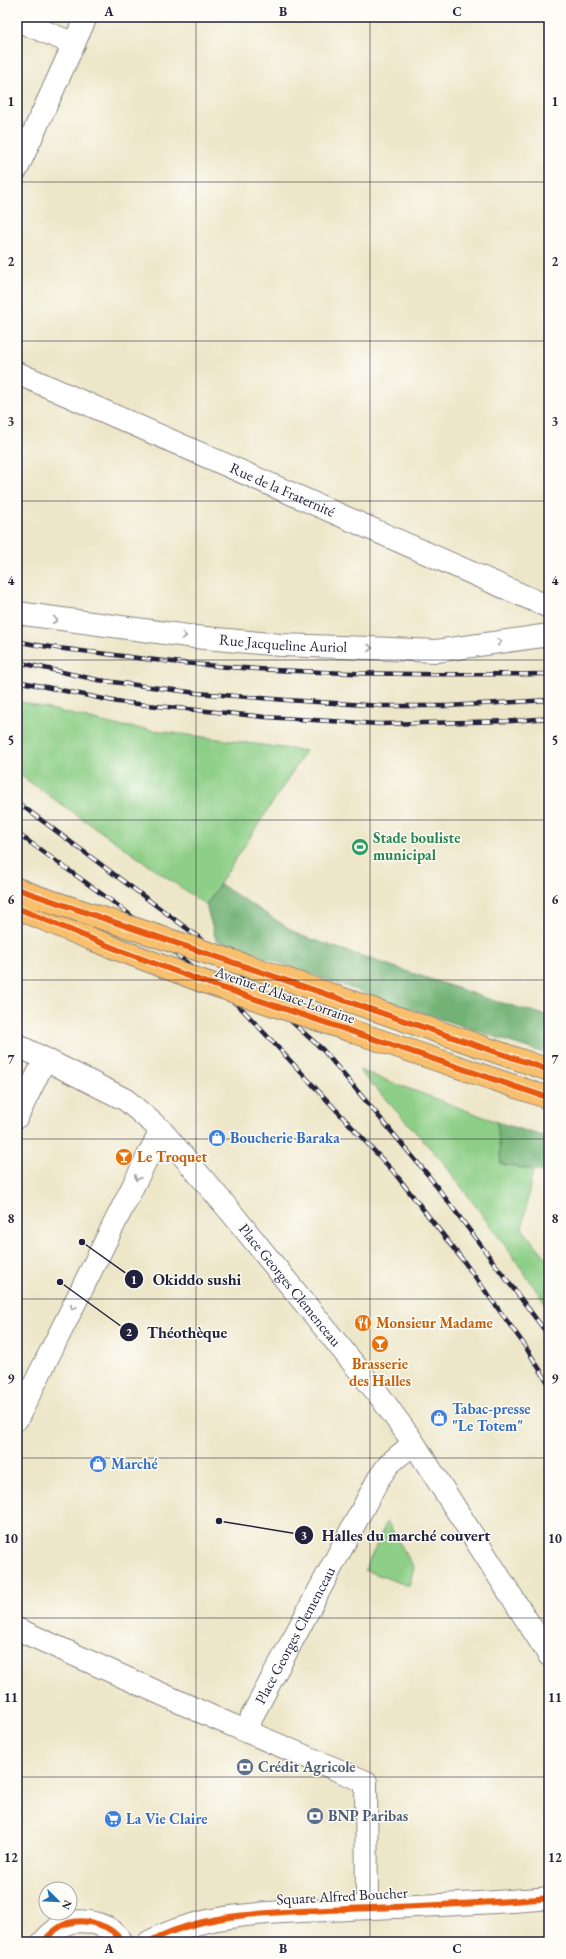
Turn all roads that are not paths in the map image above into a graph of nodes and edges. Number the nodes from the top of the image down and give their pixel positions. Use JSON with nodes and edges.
{"nodes":[{"id":1,"x":86,"y":17,"type":"edge"},
{"id":2,"x":17,"y":20,"type":"edge"},
{"id":3,"x":74,"y":44,"type":"junction"},
{"id":4,"x":17,"y":169,"type":"edge"},
{"id":5,"x":17,"y":374,"type":"edge"},
{"id":6,"x":544,"y":603,"type":"edge"},
{"id":7,"x":17,"y":613,"type":"edge"},
{"id":8,"x":549,"y":635,"type":"edge"},
{"id":9,"x":17,"y":889,"type":"edge"},
{"id":10,"x":17,"y":908,"type":"edge"},
{"id":11,"x":17,"y":1044,"type":"edge"},
{"id":12,"x":45,"y":1058,"type":"junction"},
{"id":13,"x":549,"y":1070,"type":"edge"},
{"id":14,"x":549,"y":1098,"type":"edge"},
{"id":15,"x":17,"y":1118,"type":"edge"},
{"id":16,"x":157,"y":1126,"type":"junction"},
{"id":17,"x":17,"y":1419,"type":"edge"},
{"id":18,"x":413,"y":1444,"type":"junction"},
{"id":19,"x":17,"y":1629,"type":"edge"},
{"id":20,"x":549,"y":1655,"type":"edge"},
{"id":21,"x":248,"y":1732,"type":"junction"},
{"id":22,"x":546,"y":1899,"type":"edge"},
{"id":23,"x":367,"y":1907,"type":"junction"},
{"id":24,"x":43,"y":1942,"type":"edge"},
{"id":25,"x":122,"y":1942,"type":"edge"},
{"id":26,"x":149,"y":1942,"type":"edge"}],
"edges":[{"from":1,"to":3,"type":"street"},
{"from":2,"to":3,"type":"street"},
{"from":3,"to":4,"type":"street"},
{"from":5,"to":6,"type":"street","name":"Rue de la Fraternité"},
{"from":7,"to":8,"type":"street","name":"Rue Jacqueline Auriol","one_way":true},
{"from":9,"to":13,"type":"main road","name":"Avenue d'Alsace-Lorraine","bridge":true},
{"from":10,"to":14,"type":"main road","name":"Avenue d'Alsace-Lorraine","bridge":true},
{"from":11,"to":12,"type":"street","name":"Place Georges Clemenceau"},
{"from":12,"to":15,"type":"street"},
{"from":12,"to":16,"type":"street","name":"Place Georges Clemenceau"},
{"from":16,"to":17,"type":"street","one_way":true},
{"from":16,"to":18,"type":"street","name":"Place Georges Clemenceau"},
{"from":18,"to":20,"type":"street","name":"Place Georges Clemenceau"},
{"from":18,"to":21,"type":"street","name":"Place Georges Clemenceau"},
{"from":19,"to":21,"type":"street"},
{"from":21,"to":23,"type":"street"},
{"from":22,"to":23,"type":"street","name":"Square Alfred Boucher"},
{"from":23,"to":26,"type":"street","name":"Square Alfred Boucher"},
{"from":24,"to":25,"type":"street"}]}
